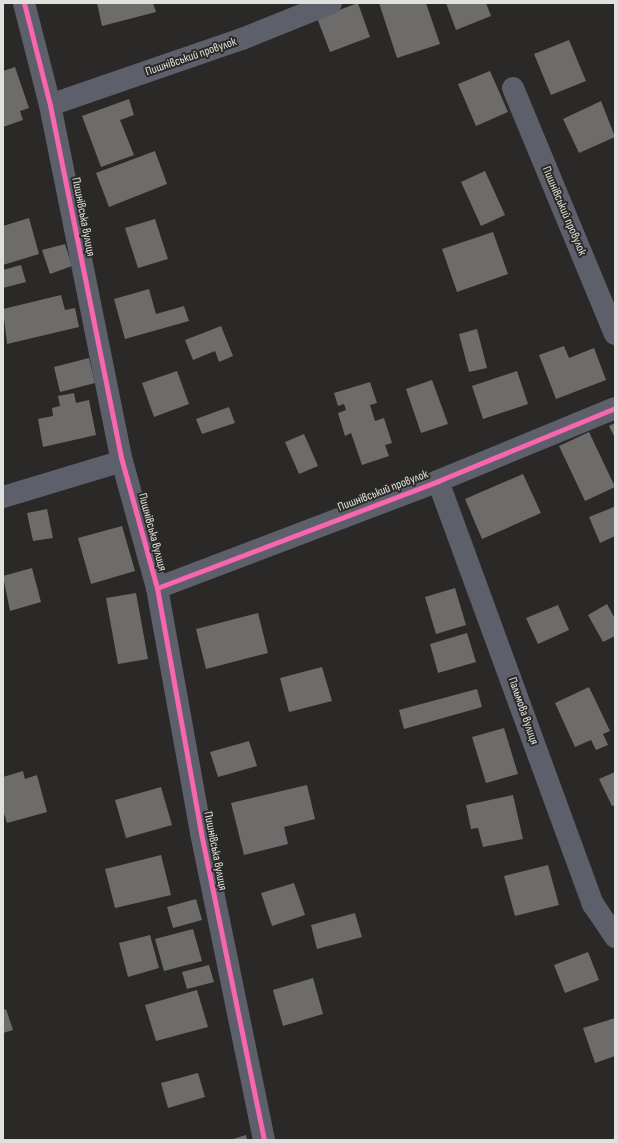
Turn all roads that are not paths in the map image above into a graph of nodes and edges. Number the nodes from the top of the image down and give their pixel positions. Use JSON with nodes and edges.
{"nodes":[{"id":1,"x":24,"y":3,"type":"edge"},
{"id":2,"x":330,"y":3,"type":"edge"},
{"id":3,"x":513,"y":88,"type":"dead end"},
{"id":4,"x":50,"y":105,"type":"junction"},
{"id":5,"x":615,"y":334,"type":"edge"},
{"id":6,"x":615,"y":408,"type":"edge"},
{"id":7,"x":122,"y":461,"type":"junction"},
{"id":8,"x":438,"y":481,"type":"junction"},
{"id":9,"x":3,"y":497,"type":"edge"},
{"id":10,"x":157,"y":588,"type":"junction"},
{"id":11,"x":615,"y":937,"type":"edge"},
{"id":12,"x":264,"y":1140,"type":"edge"}],
"edges":[{"from":1,"to":4,"type":"street","name":"Пишнівська вулиця"},
{"from":2,"to":4,"type":"street","name":"Пишнівський провулок"},
{"from":3,"to":5,"type":"street","name":"Пишнівський провулок"},
{"from":4,"to":7,"type":"street","name":"Пишнівська вулиця"},
{"from":6,"to":8,"type":"street","name":"Пишнівський провулок"},
{"from":7,"to":9,"type":"street"},
{"from":7,"to":10,"type":"street","name":"Пишнівська вулиця"},
{"from":8,"to":10,"type":"street","name":"Пишнівський провулок"},
{"from":8,"to":11,"type":"street","name":"Пальмова вулиця"},
{"from":10,"to":12,"type":"street","name":"Пишнівська вулиця"}]}
